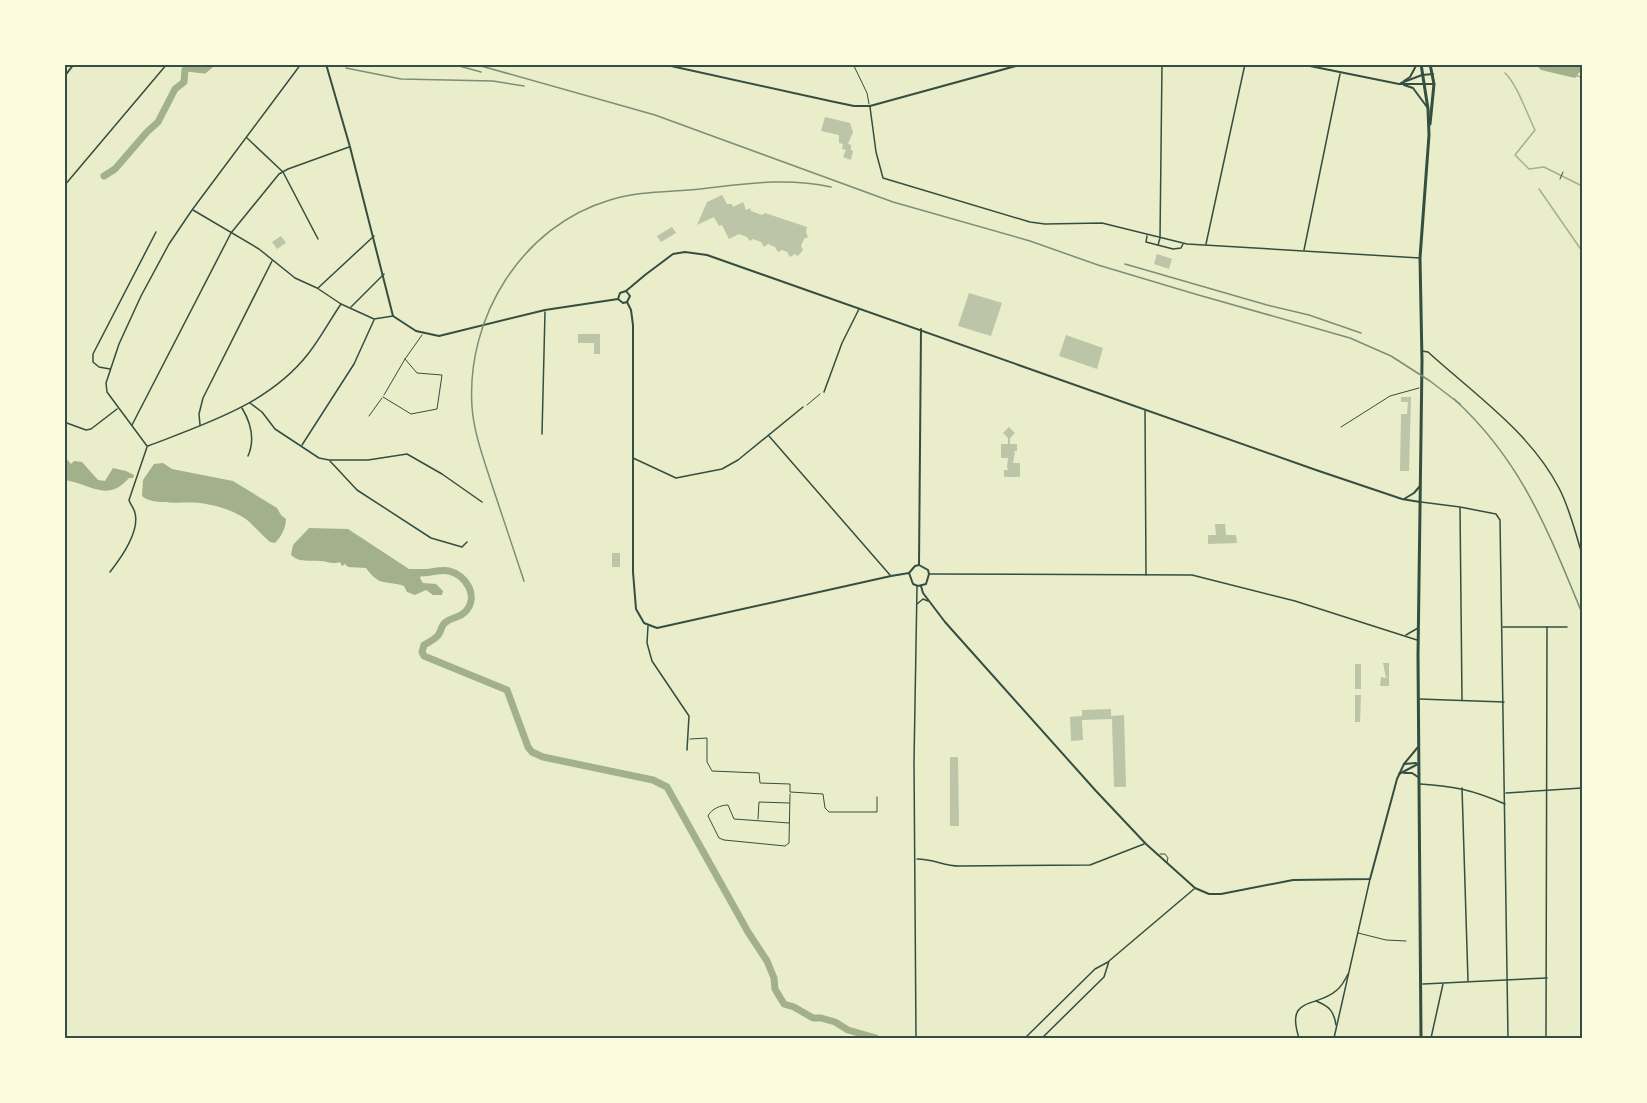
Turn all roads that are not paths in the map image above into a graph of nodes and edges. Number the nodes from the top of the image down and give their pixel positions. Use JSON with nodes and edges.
{"nodes":[{"id":1,"x":74,"y":64,"type":"edge"},
{"id":2,"x":167,"y":64,"type":"edge"},
{"id":3,"x":301,"y":64,"type":"edge"},
{"id":4,"x":326,"y":64,"type":"edge"},
{"id":5,"x":662,"y":64,"type":"edge"},
{"id":6,"x":853,"y":64,"type":"edge"},
{"id":7,"x":1023,"y":64,"type":"edge"},
{"id":8,"x":1162,"y":64,"type":"edge"},
{"id":9,"x":1245,"y":64,"type":"edge"},
{"id":10,"x":1300,"y":64,"type":"edge"},
{"id":11,"x":1419,"y":64,"type":"edge"},
{"id":12,"x":1430,"y":64,"type":"edge"},
{"id":13,"x":1340,"y":74,"type":"junction"},
{"id":14,"x":1433,"y":74,"type":"junction"},
{"id":15,"x":1422,"y":75,"type":"junction"},
{"id":16,"x":64,"y":77,"type":"edge"},
{"id":17,"x":1399,"y":84,"type":"junction"},
{"id":18,"x":1423,"y":84,"type":"junction"},
{"id":19,"x":1434,"y":84,"type":"junction"},
{"id":20,"x":870,"y":106,"type":"junction"},
{"id":21,"x":1428,"y":109,"type":"junction"},
{"id":22,"x":1429,"y":135,"type":"junction"},
{"id":23,"x":247,"y":138,"type":"junction"},
{"id":24,"x":350,"y":147,"type":"junction"},
{"id":25,"x":283,"y":172,"type":"junction"},
{"id":26,"x":64,"y":186,"type":"edge"},
{"id":27,"x":192,"y":210,"type":"junction"},
{"id":28,"x":156,"y":232,"type":"dead end"},
{"id":29,"x":231,"y":233,"type":"junction"},
{"id":30,"x":374,"y":236,"type":"junction"},
{"id":31,"x":1148,"y":236,"type":"junction"},
{"id":32,"x":1160,"y":238,"type":"junction"},
{"id":33,"x":318,"y":239,"type":"dead end"},
{"id":34,"x":1183,"y":244,"type":"junction"},
{"id":35,"x":1158,"y":245,"type":"junction"},
{"id":36,"x":1205,"y":245,"type":"junction"},
{"id":37,"x":1303,"y":251,"type":"junction"},
{"id":38,"x":1420,"y":258,"type":"junction"},
{"id":39,"x":272,"y":261,"type":"junction"},
{"id":40,"x":384,"y":274,"type":"junction"},
{"id":41,"x":317,"y":288,"type":"junction"},
{"id":42,"x":626,"y":291,"type":"junction"},
{"id":43,"x":618,"y":299,"type":"junction"},
{"id":44,"x":627,"y":302,"type":"junction"},
{"id":45,"x":341,"y":304,"type":"junction"},
{"id":46,"x":350,"y":307,"type":"junction"},
{"id":47,"x":860,"y":308,"type":"junction"},
{"id":48,"x":545,"y":310,"type":"junction"},
{"id":49,"x":393,"y":316,"type":"junction"},
{"id":50,"x":374,"y":320,"type":"junction"},
{"id":51,"x":921,"y":329,"type":"junction"},
{"id":52,"x":424,"y":334,"type":"junction"},
{"id":53,"x":1422,"y":351,"type":"junction"},
{"id":54,"x":405,"y":358,"type":"junction"},
{"id":55,"x":110,"y":369,"type":"junction"},
{"id":56,"x":1421,"y":388,"type":"junction"},
{"id":57,"x":823,"y":392,"type":"road end"},
{"id":58,"x":382,"y":397,"type":"junction"},
{"id":59,"x":250,"y":403,"type":"junction"},
{"id":60,"x":242,"y":407,"type":"junction"},
{"id":61,"x":803,"y":407,"type":"road end"},
{"id":62,"x":118,"y":409,"type":"junction"},
{"id":63,"x":1145,"y":410,"type":"junction"},
{"id":64,"x":369,"y":416,"type":"dead end"},
{"id":65,"x":64,"y":422,"type":"edge"},
{"id":66,"x":131,"y":426,"type":"junction"},
{"id":67,"x":200,"y":426,"type":"junction"},
{"id":68,"x":1341,"y":427,"type":"dead end"},
{"id":69,"x":542,"y":434,"type":"dead end"},
{"id":70,"x":768,"y":436,"type":"junction"},
{"id":71,"x":147,"y":446,"type":"junction"},
{"id":72,"x":302,"y":446,"type":"junction"},
{"id":73,"x":248,"y":456,"type":"dead end"},
{"id":74,"x":633,"y":458,"type":"junction"},
{"id":75,"x":329,"y":460,"type":"junction"},
{"id":76,"x":1420,"y":486,"type":"junction"},
{"id":77,"x":1402,"y":499,"type":"junction"},
{"id":78,"x":482,"y":502,"type":"dead end"},
{"id":79,"x":1420,"y":502,"type":"junction"},
{"id":80,"x":1460,"y":507,"type":"junction"},
{"id":81,"x":467,"y":542,"type":"dead end"},
{"id":82,"x":1582,"y":554,"type":"edge"},
{"id":83,"x":919,"y":565,"type":"junction"},
{"id":84,"x":110,"y":572,"type":"dead end"},
{"id":85,"x":909,"y":573,"type":"junction"},
{"id":86,"x":929,"y":574,"type":"junction"},
{"id":87,"x":1146,"y":575,"type":"junction"},
{"id":88,"x":891,"y":576,"type":"junction"},
{"id":89,"x":919,"y":586,"type":"junction"},
{"id":90,"x":928,"y":601,"type":"junction"},
{"id":91,"x":917,"y":605,"type":"junction"},
{"id":92,"x":648,"y":626,"type":"junction"},
{"id":93,"x":1503,"y":627,"type":"junction"},
{"id":94,"x":1547,"y":627,"type":"junction"},
{"id":95,"x":1567,"y":627,"type":"dead end"},
{"id":96,"x":1418,"y":628,"type":"junction"},
{"id":97,"x":1406,"y":635,"type":"junction"},
{"id":98,"x":1418,"y":640,"type":"junction"},
{"id":99,"x":1418,"y":699,"type":"junction"},
{"id":100,"x":1462,"y":700,"type":"junction"},
{"id":101,"x":1504,"y":702,"type":"junction"},
{"id":102,"x":688,"y":739,"type":"junction"},
{"id":103,"x":1418,"y":747,"type":"junction"},
{"id":104,"x":687,"y":750,"type":"dead end"},
{"id":105,"x":1404,"y":764,"type":"junction"},
{"id":106,"x":1418,"y":764,"type":"junction"},
{"id":107,"x":1399,"y":774,"type":"junction"},
{"id":108,"x":1419,"y":778,"type":"junction"},
{"id":109,"x":1419,"y":784,"type":"junction"},
{"id":110,"x":1461,"y":788,"type":"junction"},
{"id":111,"x":1582,"y":788,"type":"edge"},
{"id":112,"x":1547,"y":791,"type":"junction"},
{"id":113,"x":790,"y":792,"type":"junction"},
{"id":114,"x":1505,"y":793,"type":"junction"},
{"id":115,"x":877,"y":797,"type":"dead end"},
{"id":116,"x":789,"y":803,"type":"junction"},
{"id":117,"x":1505,"y":804,"type":"junction"},
{"id":118,"x":758,"y":821,"type":"junction"},
{"id":119,"x":789,"y":823,"type":"junction"},
{"id":120,"x":1146,"y":843,"type":"junction"},
{"id":121,"x":916,"y":859,"type":"junction"},
{"id":122,"x":1370,"y":879,"type":"junction"},
{"id":123,"x":1195,"y":888,"type":"junction"},
{"id":124,"x":1358,"y":933,"type":"junction"},
{"id":125,"x":1406,"y":941,"type":"dead end"},
{"id":126,"x":1109,"y":962,"type":"junction"},
{"id":127,"x":1350,"y":970,"type":"junction"},
{"id":128,"x":1548,"y":978,"type":"junction"},
{"id":129,"x":1507,"y":980,"type":"junction"},
{"id":130,"x":1468,"y":981,"type":"junction"},
{"id":131,"x":1443,"y":983,"type":"junction"},
{"id":132,"x":1421,"y":984,"type":"junction"},
{"id":133,"x":1316,"y":1001,"type":"junction"},
{"id":134,"x":1336,"y":1026,"type":"junction"},
{"id":135,"x":916,"y":1038,"type":"edge"},
{"id":136,"x":1025,"y":1038,"type":"edge"},
{"id":137,"x":1042,"y":1038,"type":"edge"},
{"id":138,"x":1299,"y":1038,"type":"edge"},
{"id":139,"x":1334,"y":1038,"type":"edge"},
{"id":140,"x":1421,"y":1038,"type":"edge"},
{"id":141,"x":1431,"y":1038,"type":"edge"},
{"id":142,"x":1508,"y":1038,"type":"edge"},
{"id":143,"x":1546,"y":1038,"type":"edge"}],
"edges":[{"from":1,"to":16,"type":"street"},
{"from":2,"to":26,"type":"street"},
{"from":3,"to":23,"type":"street"},
{"from":4,"to":24,"type":"street"},
{"from":5,"to":20,"type":"street"},
{"from":6,"to":20,"type":"lane"},
{"from":7,"to":20,"type":"street"},
{"from":8,"to":32,"type":"street"},
{"from":9,"to":36,"type":"street"},
{"from":10,"to":13,"type":"street"},
{"from":11,"to":15,"type":"main road"},
{"from":11,"to":17,"type":"street"},
{"from":12,"to":14,"type":"main road"},
{"from":13,"to":17,"type":"street"},
{"from":13,"to":37,"type":"street"},
{"from":14,"to":15,"type":"street"},
{"from":14,"to":19,"type":"main road"},
{"from":15,"to":17,"type":"street"},
{"from":15,"to":18,"type":"main road"},
{"from":17,"to":18,"type":"street"},
{"from":17,"to":21,"type":"street"},
{"from":18,"to":19,"type":"street"},
{"from":18,"to":21,"type":"main road"},
{"from":19,"to":22,"type":"main road"},
{"from":20,"to":31,"type":"street"},
{"from":21,"to":22,"type":"main road"},
{"from":22,"to":38,"type":"main road"},
{"from":23,"to":25,"type":"street"},
{"from":23,"to":27,"type":"street"},
{"from":24,"to":25,"type":"street"},
{"from":24,"to":30,"type":"street"},
{"from":25,"to":29,"type":"street"},
{"from":25,"to":33,"type":"street"},
{"from":27,"to":29,"type":"street"},
{"from":27,"to":55,"type":"street"},
{"from":28,"to":55,"type":"street"},
{"from":29,"to":39,"type":"street"},
{"from":29,"to":66,"type":"street"},
{"from":30,"to":40,"type":"street"},
{"from":30,"to":41,"type":"street"},
{"from":31,"to":32,"type":"street"},
{"from":31,"to":35,"type":"street"},
{"from":32,"to":34,"type":"street"},
{"from":32,"to":35,"type":"street"},
{"from":34,"to":35,"type":"street"},
{"from":34,"to":36,"type":"street"},
{"from":36,"to":37,"type":"street"},
{"from":37,"to":38,"type":"street"},
{"from":38,"to":53,"type":"main road"},
{"from":39,"to":41,"type":"street"},
{"from":39,"to":67,"type":"street"},
{"from":40,"to":46,"type":"street"},
{"from":40,"to":49,"type":"street"},
{"from":41,"to":45,"type":"street"},
{"from":42,"to":43,"type":"street"},
{"from":42,"to":44,"type":"street"},
{"from":42,"to":47,"type":"street"},
{"from":43,"to":44,"type":"street"},
{"from":43,"to":48,"type":"street"},
{"from":44,"to":74,"type":"street"},
{"from":45,"to":46,"type":"street"},
{"from":45,"to":59,"type":"street"},
{"from":46,"to":50,"type":"street"},
{"from":47,"to":51,"type":"street"},
{"from":47,"to":57,"type":"street"},
{"from":48,"to":52,"type":"street"},
{"from":48,"to":69,"type":"street"},
{"from":49,"to":50,"type":"street"},
{"from":49,"to":52,"type":"street"},
{"from":50,"to":72,"type":"street"},
{"from":51,"to":63,"type":"street"},
{"from":51,"to":83,"type":"street"},
{"from":52,"to":54,"type":"lane"},
{"from":53,"to":56,"type":"main road"},
{"from":53,"to":82,"type":"street"},
{"from":54,"to":58,"type":"lane"},
{"from":54,"to":58,"type":"lane"},
{"from":55,"to":62,"type":"street"},
{"from":56,"to":68,"type":"lane"},
{"from":56,"to":76,"type":"main road"},
{"from":58,"to":64,"type":"lane"},
{"from":59,"to":60,"type":"street"},
{"from":59,"to":72,"type":"street"},
{"from":60,"to":67,"type":"street"},
{"from":60,"to":73,"type":"street"},
{"from":61,"to":70,"type":"street"},
{"from":62,"to":65,"type":"street"},
{"from":62,"to":66,"type":"street"},
{"from":63,"to":77,"type":"street"},
{"from":63,"to":87,"type":"street"},
{"from":66,"to":71,"type":"street"},
{"from":67,"to":71,"type":"street"},
{"from":70,"to":74,"type":"street"},
{"from":70,"to":88,"type":"street"},
{"from":71,"to":84,"type":"street"},
{"from":72,"to":75,"type":"street"},
{"from":74,"to":92,"type":"street"},
{"from":75,"to":78,"type":"street"},
{"from":75,"to":81,"type":"street"},
{"from":76,"to":77,"type":"street"},
{"from":76,"to":79,"type":"main road"},
{"from":77,"to":79,"type":"street"},
{"from":79,"to":80,"type":"street"},
{"from":79,"to":96,"type":"main road"},
{"from":80,"to":93,"type":"street"},
{"from":80,"to":100,"type":"street"},
{"from":83,"to":85,"type":"street"},
{"from":83,"to":86,"type":"street"},
{"from":85,"to":88,"type":"street"},
{"from":85,"to":89,"type":"street"},
{"from":86,"to":87,"type":"street"},
{"from":86,"to":89,"type":"street"},
{"from":87,"to":97,"type":"street"},
{"from":88,"to":92,"type":"street"},
{"from":89,"to":90,"type":"street"},
{"from":89,"to":91,"type":"street"},
{"from":90,"to":91,"type":"street"},
{"from":90,"to":120,"type":"street"},
{"from":91,"to":121,"type":"street"},
{"from":92,"to":102,"type":"street"},
{"from":93,"to":94,"type":"street"},
{"from":93,"to":101,"type":"street"},
{"from":94,"to":95,"type":"street"},
{"from":94,"to":112,"type":"street"},
{"from":96,"to":97,"type":"street"},
{"from":96,"to":98,"type":"main road"},
{"from":97,"to":98,"type":"street"},
{"from":98,"to":99,"type":"main road"},
{"from":99,"to":100,"type":"street"},
{"from":99,"to":103,"type":"main road"},
{"from":100,"to":101,"type":"street"},
{"from":101,"to":114,"type":"street"},
{"from":102,"to":104,"type":"street"},
{"from":102,"to":113,"type":"lane"},
{"from":103,"to":105,"type":"street"},
{"from":103,"to":106,"type":"main road"},
{"from":105,"to":106,"type":"street"},
{"from":105,"to":107,"type":"street"},
{"from":106,"to":107,"type":"street"},
{"from":106,"to":108,"type":"main road"},
{"from":107,"to":108,"type":"street"},
{"from":107,"to":122,"type":"street"},
{"from":108,"to":109,"type":"main road"},
{"from":109,"to":110,"type":"street"},
{"from":109,"to":132,"type":"main road"},
{"from":110,"to":117,"type":"street"},
{"from":110,"to":130,"type":"street"},
{"from":111,"to":112,"type":"street"},
{"from":112,"to":114,"type":"street"},
{"from":112,"to":128,"type":"street"},
{"from":113,"to":115,"type":"lane"},
{"from":113,"to":116,"type":"lane"},
{"from":114,"to":117,"type":"street"},
{"from":116,"to":118,"type":"lane"},
{"from":116,"to":119,"type":"lane"},
{"from":117,"to":129,"type":"street"},
{"from":118,"to":119,"type":"lane"},
{"from":118,"to":119,"type":"lane"},
{"from":120,"to":121,"type":"street"},
{"from":120,"to":123,"type":"street"},
{"from":121,"to":135,"type":"street"},
{"from":122,"to":123,"type":"street"},
{"from":122,"to":124,"type":"street"},
{"from":123,"to":126,"type":"street"},
{"from":124,"to":125,"type":"lane"},
{"from":124,"to":127,"type":"street"},
{"from":126,"to":136,"type":"street"},
{"from":126,"to":137,"type":"street"},
{"from":127,"to":133,"type":"street"},
{"from":127,"to":134,"type":"street"},
{"from":128,"to":129,"type":"street"},
{"from":128,"to":143,"type":"street"},
{"from":129,"to":130,"type":"street"},
{"from":129,"to":142,"type":"street"},
{"from":130,"to":131,"type":"street"},
{"from":131,"to":132,"type":"street"},
{"from":131,"to":141,"type":"street"},
{"from":132,"to":140,"type":"main road"},
{"from":133,"to":134,"type":"street"},
{"from":133,"to":138,"type":"street"},
{"from":134,"to":139,"type":"street"}]}
